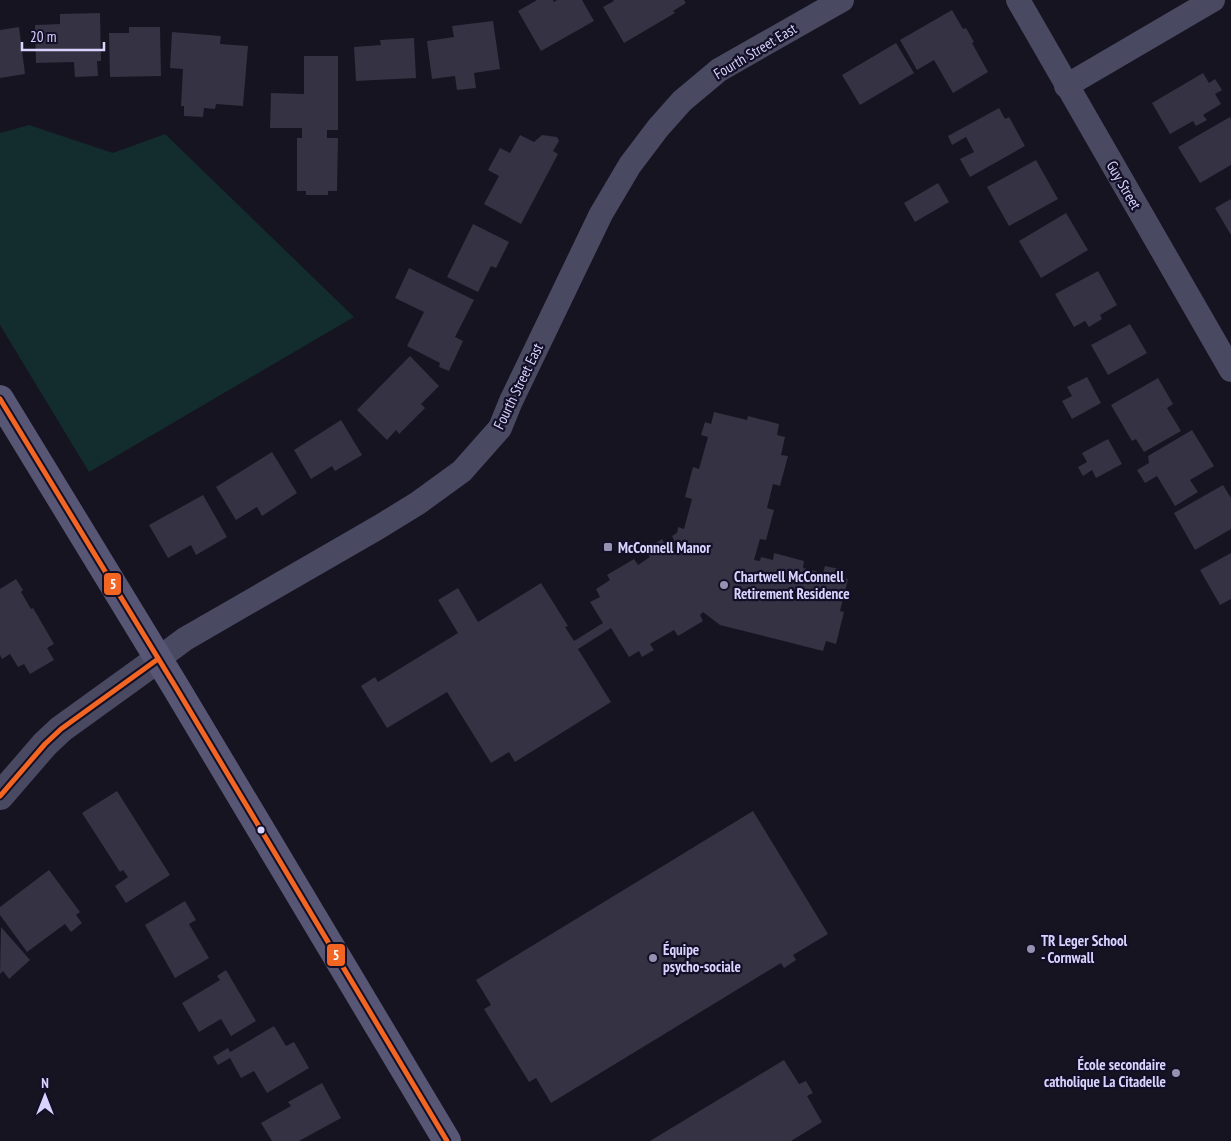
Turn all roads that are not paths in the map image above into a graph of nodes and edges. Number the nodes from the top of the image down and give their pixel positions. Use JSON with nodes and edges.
{"nodes":[{"id":1,"x":842,"y":0,"type":"edge"},
{"id":2,"x":1018,"y":0,"type":"edge"},
{"id":3,"x":1213,"y":0,"type":"edge"},
{"id":4,"x":1066,"y":86,"type":"junction"},
{"id":5,"x":1231,"y":370,"type":"edge"},
{"id":6,"x":0,"y":399,"type":"edge"},
{"id":7,"x":158,"y":659,"type":"junction"},
{"id":8,"x":0,"y":796,"type":"edge"},
{"id":9,"x":447,"y":1141,"type":"edge"}],
"edges":[{"from":1,"to":7,"type":"street","name":"Fourth Street East"},
{"from":2,"to":4,"type":"street","name":"Guy Street"},
{"from":3,"to":4,"type":"street"},
{"from":4,"to":5,"type":"street","name":"Guy Street"},
{"from":6,"to":7,"type":"main road"},
{"from":7,"to":8,"type":"street","name":"Fourth Street East"},
{"from":7,"to":9,"type":"main road"}]}
